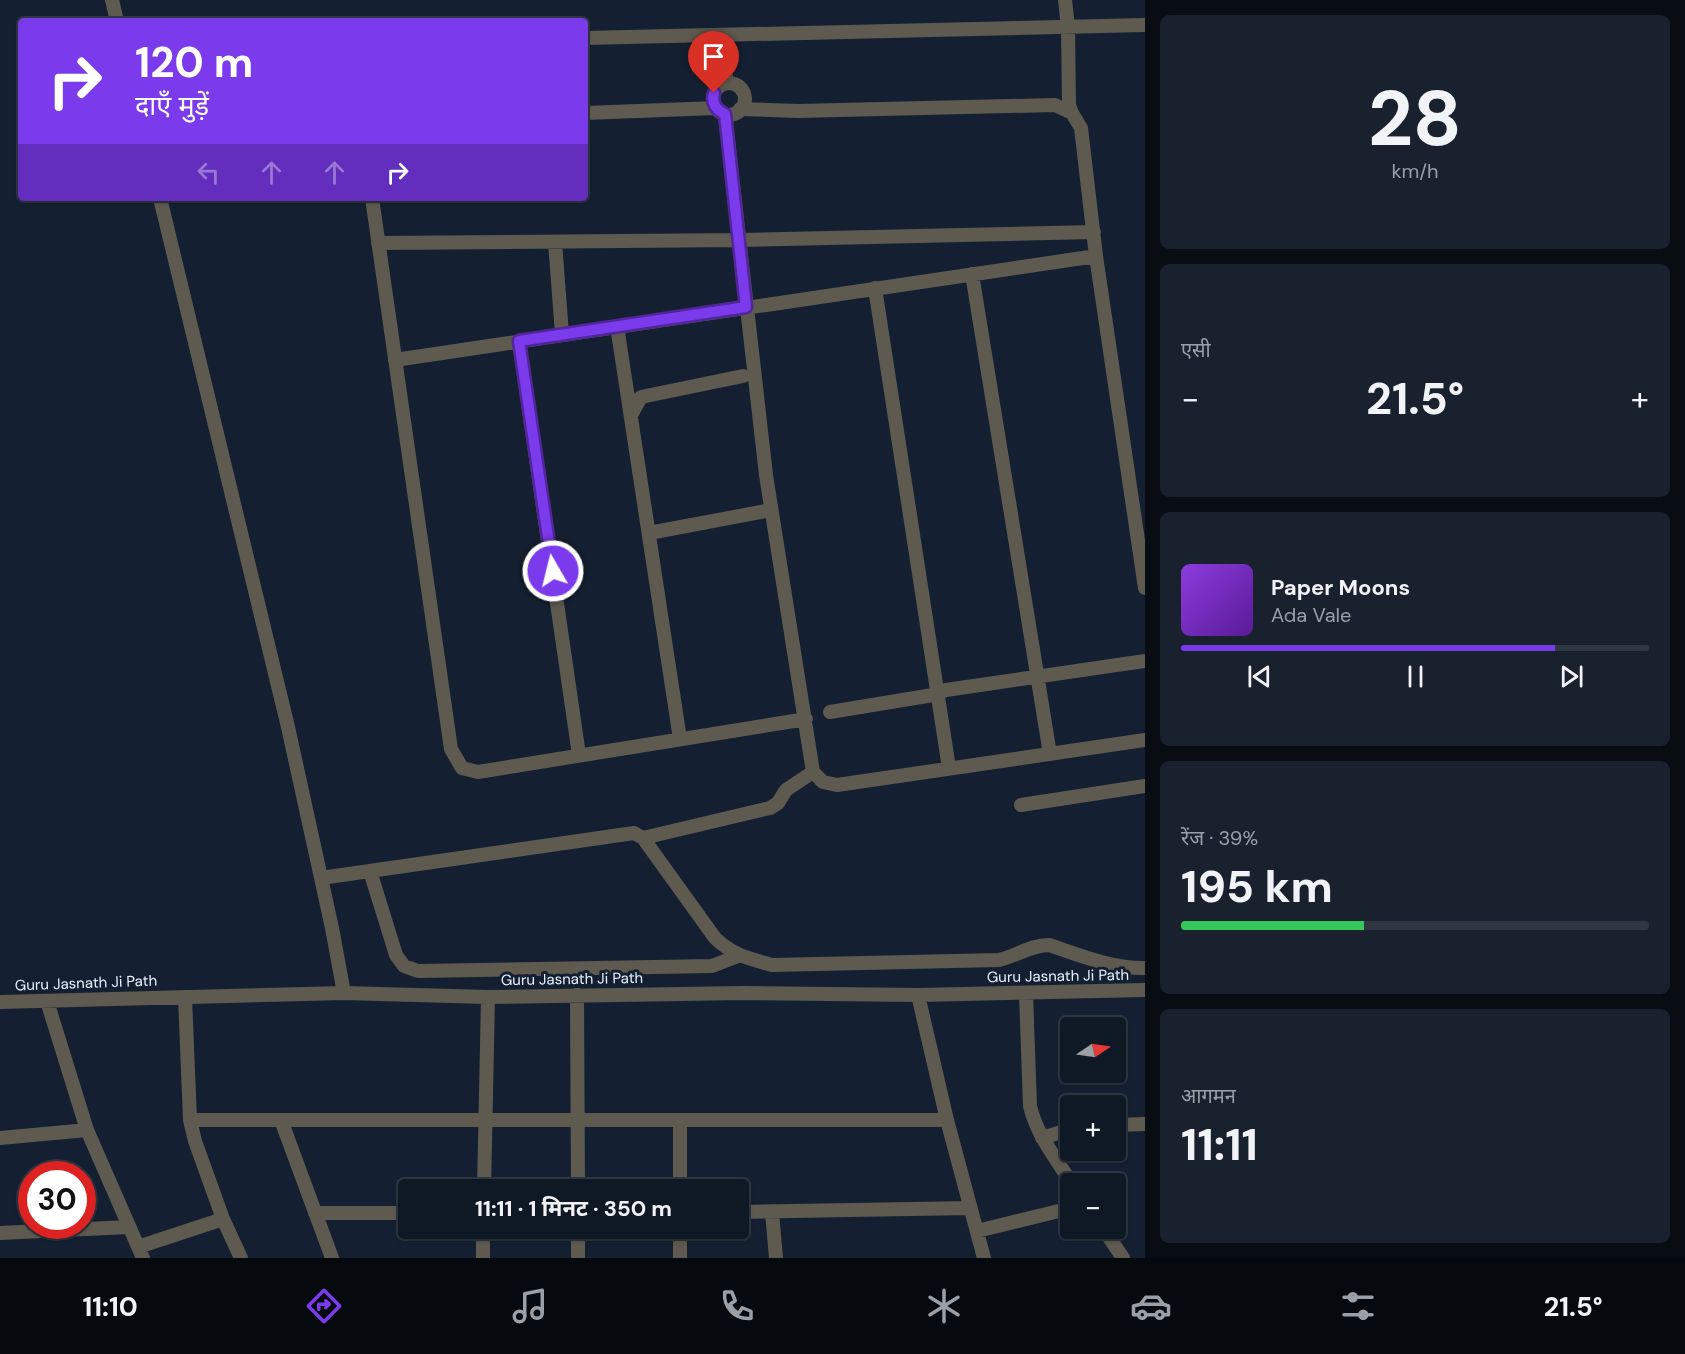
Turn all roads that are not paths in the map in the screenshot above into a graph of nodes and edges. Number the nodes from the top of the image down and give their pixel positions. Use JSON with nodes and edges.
{"nodes":[{"id":1,"x":112,"y":0,"type":"edge"},
{"id":2,"x":1065,"y":0,"type":"edge"},
{"id":3,"x":116,"y":18,"type":"edge"},
{"id":4,"x":1145,"y":25,"type":"edge"},
{"id":5,"x":1068,"y":27,"type":"junction"},
{"id":6,"x":725,"y":35,"type":"junction"},
{"id":7,"x":588,"y":38,"type":"edge"},
{"id":8,"x":726,"y":83,"type":"junction"},
{"id":9,"x":740,"y":109,"type":"junction"},
{"id":10,"x":721,"y":111,"type":"junction"},
{"id":11,"x":1072,"y":112,"type":"junction"},
{"id":12,"x":588,"y":113,"type":"edge"},
{"id":13,"x":161,"y":201,"type":"edge"},
{"id":14,"x":372,"y":201,"type":"edge"},
{"id":15,"x":1095,"y":232,"type":"junction"},
{"id":16,"x":739,"y":240,"type":"junction"},
{"id":17,"x":555,"y":242,"type":"junction"},
{"id":18,"x":378,"y":243,"type":"junction"},
{"id":19,"x":1096,"y":256,"type":"junction"},
{"id":20,"x":972,"y":274,"type":"junction"},
{"id":21,"x":875,"y":288,"type":"junction"},
{"id":22,"x":746,"y":307,"type":"junction"},
{"id":23,"x":617,"y":326,"type":"junction"},
{"id":24,"x":562,"y":334,"type":"junction"},
{"id":25,"x":519,"y":341,"type":"junction"},
{"id":26,"x":395,"y":360,"type":"junction"},
{"id":27,"x":743,"y":376,"type":"dead end"},
{"id":28,"x":631,"y":415,"type":"junction"},
{"id":29,"x":771,"y":510,"type":"junction"},
{"id":30,"x":649,"y":533,"type":"junction"},
{"id":31,"x":1145,"y":588,"type":"edge"},
{"id":32,"x":1145,"y":661,"type":"edge"},
{"id":33,"x":1037,"y":676,"type":"junction"},
{"id":34,"x":938,"y":693,"type":"junction"},
{"id":35,"x":830,"y":712,"type":"dead end"},
{"id":36,"x":806,"y":719,"type":"junction"},
{"id":37,"x":680,"y":739,"type":"junction"},
{"id":38,"x":1145,"y":740,"type":"edge"},
{"id":39,"x":1050,"y":754,"type":"junction"},
{"id":40,"x":579,"y":755,"type":"junction"},
{"id":41,"x":950,"y":768,"type":"junction"},
{"id":42,"x":813,"y":772,"type":"junction"},
{"id":43,"x":1145,"y":786,"type":"edge"},
{"id":44,"x":1022,"y":805,"type":"dead end"},
{"id":45,"x":643,"y":838,"type":"junction"},
{"id":46,"x":370,"y":871,"type":"junction"},
{"id":47,"x":321,"y":878,"type":"junction"},
{"id":48,"x":738,"y":956,"type":"junction"},
{"id":49,"x":1145,"y":968,"type":"edge"},
{"id":50,"x":1145,"y":990,"type":"edge"},
{"id":51,"x":344,"y":993,"type":"junction"},
{"id":52,"x":1026,"y":994,"type":"junction"},
{"id":53,"x":577,"y":995,"type":"junction"},
{"id":54,"x":918,"y":995,"type":"junction"},
{"id":55,"x":185,"y":997,"type":"junction"},
{"id":56,"x":488,"y":997,"type":"junction"},
{"id":57,"x":47,"y":1001,"type":"junction"},
{"id":58,"x":0,"y":1002,"type":"edge"},
{"id":59,"x":190,"y":1120,"type":"junction"},
{"id":60,"x":281,"y":1120,"type":"junction"},
{"id":61,"x":485,"y":1120,"type":"junction"},
{"id":62,"x":680,"y":1120,"type":"junction"},
{"id":63,"x":947,"y":1120,"type":"junction"},
{"id":64,"x":578,"y":1122,"type":"junction"},
{"id":65,"x":1145,"y":1124,"type":"edge"},
{"id":66,"x":1126,"y":1125,"type":"edge"},
{"id":67,"x":87,"y":1130,"type":"junction"},
{"id":68,"x":1060,"y":1132,"type":"edge"},
{"id":69,"x":0,"y":1138,"type":"edge"},
{"id":70,"x":1042,"y":1138,"type":"junction"},
{"id":71,"x":1065,"y":1173,"type":"edge"},
{"id":72,"x":484,"y":1179,"type":"edge"},
{"id":73,"x":578,"y":1179,"type":"edge"},
{"id":74,"x":680,"y":1179,"type":"edge"},
{"id":75,"x":970,"y":1208,"type":"junction"},
{"id":76,"x":1060,"y":1211,"type":"edge"},
{"id":77,"x":749,"y":1212,"type":"edge"},
{"id":78,"x":772,"y":1212,"type":"junction"},
{"id":79,"x":398,"y":1213,"type":"edge"},
{"id":80,"x":315,"y":1214,"type":"junction"},
{"id":81,"x":223,"y":1219,"type":"junction"},
{"id":82,"x":129,"y":1227,"type":"junction"},
{"id":83,"x":977,"y":1231,"type":"junction"},
{"id":84,"x":0,"y":1233,"type":"edge"},
{"id":85,"x":483,"y":1239,"type":"edge"},
{"id":86,"x":578,"y":1239,"type":"edge"},
{"id":87,"x":680,"y":1239,"type":"edge"},
{"id":88,"x":1110,"y":1239,"type":"edge"},
{"id":89,"x":140,"y":1253,"type":"edge"},
{"id":90,"x":241,"y":1258,"type":"edge"},
{"id":91,"x":332,"y":1258,"type":"edge"},
{"id":92,"x":483,"y":1258,"type":"edge"},
{"id":93,"x":578,"y":1258,"type":"edge"},
{"id":94,"x":680,"y":1258,"type":"edge"},
{"id":95,"x":776,"y":1258,"type":"edge"},
{"id":96,"x":984,"y":1258,"type":"edge"},
{"id":97,"x":1123,"y":1258,"type":"edge"}],
"edges":[{"from":1,"to":3,"type":"street"},
{"from":2,"to":5,"type":"street"},
{"from":4,"to":5,"type":"street"},
{"from":5,"to":6,"type":"street"},
{"from":5,"to":11,"type":"street"},
{"from":6,"to":7,"type":"street"},
{"from":6,"to":8,"type":"street"},
{"from":8,"to":9,"type":"street"},
{"from":8,"to":10,"type":"street"},
{"from":9,"to":10,"type":"street"},
{"from":9,"to":11,"type":"street"},
{"from":10,"to":12,"type":"street"},
{"from":10,"to":16,"type":"street"},
{"from":11,"to":15,"type":"street"},
{"from":13,"to":47,"type":"street"},
{"from":14,"to":18,"type":"street"},
{"from":15,"to":16,"type":"street"},
{"from":15,"to":19,"type":"street"},
{"from":16,"to":17,"type":"street"},
{"from":16,"to":22,"type":"street"},
{"from":17,"to":18,"type":"street"},
{"from":17,"to":24,"type":"street"},
{"from":18,"to":26,"type":"street"},
{"from":19,"to":20,"type":"street"},
{"from":19,"to":31,"type":"street"},
{"from":20,"to":21,"type":"street"},
{"from":20,"to":33,"type":"street"},
{"from":21,"to":22,"type":"street"},
{"from":21,"to":34,"type":"street"},
{"from":22,"to":23,"type":"street"},
{"from":22,"to":29,"type":"street"},
{"from":23,"to":24,"type":"street"},
{"from":23,"to":28,"type":"street"},
{"from":24,"to":25,"type":"street"},
{"from":25,"to":26,"type":"street"},
{"from":25,"to":40,"type":"street"},
{"from":26,"to":40,"type":"street"},
{"from":27,"to":28,"type":"street"},
{"from":28,"to":30,"type":"street"},
{"from":29,"to":30,"type":"street"},
{"from":29,"to":36,"type":"street"},
{"from":30,"to":37,"type":"street"},
{"from":32,"to":33,"type":"street"},
{"from":33,"to":34,"type":"street"},
{"from":33,"to":39,"type":"street"},
{"from":34,"to":35,"type":"street"},
{"from":34,"to":41,"type":"street"},
{"from":36,"to":37,"type":"street"},
{"from":36,"to":42,"type":"street"},
{"from":37,"to":40,"type":"street"},
{"from":38,"to":39,"type":"street"},
{"from":39,"to":41,"type":"street"},
{"from":41,"to":42,"type":"street"},
{"from":42,"to":45,"type":"street"},
{"from":43,"to":44,"type":"street"},
{"from":45,"to":46,"type":"street"},
{"from":45,"to":48,"type":"street"},
{"from":46,"to":47,"type":"street"},
{"from":46,"to":48,"type":"street"},
{"from":47,"to":51,"type":"street"},
{"from":48,"to":49,"type":"street"},
{"from":50,"to":52,"type":"street","name":"Guru Jasnath Ji Path"},
{"from":51,"to":55,"type":"street","name":"Guru Jasnath Ji Path"},
{"from":51,"to":56,"type":"street","name":"Guru Jasnath Ji Path"},
{"from":52,"to":54,"type":"street","name":"Guru Jasnath Ji Path"},
{"from":52,"to":70,"type":"street"},
{"from":53,"to":54,"type":"street","name":"Guru Jasnath Ji Path"},
{"from":53,"to":56,"type":"street","name":"Guru Jasnath Ji Path"},
{"from":53,"to":64,"type":"street"},
{"from":54,"to":63,"type":"street"},
{"from":55,"to":57,"type":"street","name":"Guru Jasnath Ji Path"},
{"from":55,"to":59,"type":"street"},
{"from":56,"to":61,"type":"street"},
{"from":57,"to":58,"type":"street","name":"Guru Jasnath Ji Path"},
{"from":57,"to":67,"type":"street"},
{"from":59,"to":60,"type":"street"},
{"from":59,"to":81,"type":"street"},
{"from":60,"to":61,"type":"street"},
{"from":60,"to":80,"type":"street"},
{"from":61,"to":64,"type":"street"},
{"from":61,"to":72,"type":"street"},
{"from":62,"to":63,"type":"street"},
{"from":62,"to":64,"type":"street"},
{"from":62,"to":74,"type":"street"},
{"from":63,"to":75,"type":"street"},
{"from":64,"to":73,"type":"street"},
{"from":65,"to":66,"type":"street"},
{"from":67,"to":69,"type":"street"},
{"from":67,"to":82,"type":"street"},
{"from":68,"to":70,"type":"street"},
{"from":70,"to":71,"type":"street"},
{"from":75,"to":78,"type":"street"},
{"from":75,"to":83,"type":"street"},
{"from":76,"to":83,"type":"street"},
{"from":77,"to":78,"type":"street"},
{"from":78,"to":95,"type":"street"},
{"from":79,"to":80,"type":"street"},
{"from":80,"to":91,"type":"street"},
{"from":81,"to":89,"type":"street"},
{"from":81,"to":90,"type":"street"},
{"from":82,"to":84,"type":"street"},
{"from":82,"to":89,"type":"street"},
{"from":83,"to":96,"type":"street"},
{"from":85,"to":92,"type":"street"},
{"from":86,"to":93,"type":"street"},
{"from":87,"to":94,"type":"street"},
{"from":88,"to":97,"type":"street"}]}
